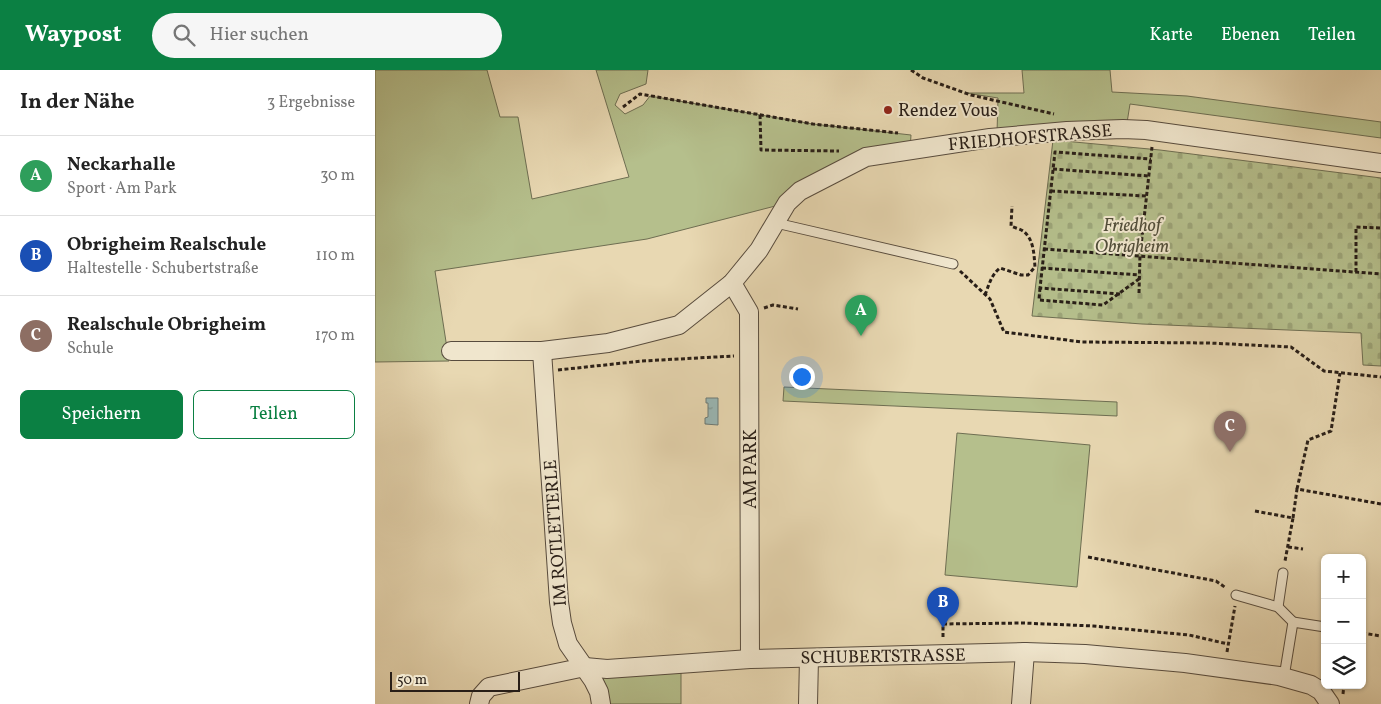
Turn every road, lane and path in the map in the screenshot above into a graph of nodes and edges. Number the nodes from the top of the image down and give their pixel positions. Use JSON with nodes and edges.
{"nodes":[{"id":1,"x":911,"y":70,"type":"edge"},
{"id":2,"x":623,"y":107,"type":"dead end"},
{"id":3,"x":1055,"y":114,"type":"dead end"},
{"id":4,"x":760,"y":115,"type":"junction"},
{"id":5,"x":1155,"y":132,"type":"junction"},
{"id":6,"x":911,"y":150,"type":"junction"},
{"id":7,"x":866,"y":157,"type":"junction"},
{"id":8,"x":1151,"y":159,"type":"junction"},
{"id":9,"x":1381,"y":163,"type":"edge"},
{"id":10,"x":1053,"y":170,"type":"junction"},
{"id":11,"x":1149,"y":176,"type":"junction"},
{"id":12,"x":1051,"y":192,"type":"junction"},
{"id":13,"x":1146,"y":196,"type":"junction"},
{"id":14,"x":1013,"y":206,"type":"dead end"},
{"id":15,"x":776,"y":223,"type":"junction"},
{"id":16,"x":1381,"y":228,"type":"edge"},
{"id":17,"x":1044,"y":249,"type":"junction"},
{"id":18,"x":1140,"y":255,"type":"junction"},
{"id":19,"x":953,"y":264,"type":"joint"},
{"id":20,"x":1043,"y":268,"type":"junction"},
{"id":21,"x":1356,"y":272,"type":"junction"},
{"id":22,"x":1381,"y":274,"type":"edge"},
{"id":23,"x":1139,"y":277,"type":"junction"},
{"id":24,"x":732,"y":283,"type":"junction"},
{"id":25,"x":1040,"y":288,"type":"junction"},
{"id":26,"x":1139,"y":293,"type":"dead end"},
{"id":27,"x":1120,"y":294,"type":"junction"},
{"id":28,"x":985,"y":295,"type":"junction"},
{"id":29,"x":798,"y":309,"type":"dead end"},
{"id":30,"x":749,"y":312,"type":"junction"},
{"id":31,"x":451,"y":351,"type":"dead end"},
{"id":32,"x":542,"y":351,"type":"junction"},
{"id":33,"x":749,"y":355,"type":"junction"},
{"id":34,"x":543,"y":371,"type":"junction"},
{"id":35,"x":1340,"y":373,"type":"junction"},
{"id":36,"x":1381,"y":377,"type":"edge"},
{"id":37,"x":1297,"y":489,"type":"junction"},
{"id":38,"x":1381,"y":504,"type":"edge"},
{"id":39,"x":1255,"y":512,"type":"dead end"},
{"id":40,"x":1293,"y":518,"type":"junction"},
{"id":41,"x":1288,"y":547,"type":"junction"},
{"id":42,"x":1303,"y":549,"type":"dead end"},
{"id":43,"x":1088,"y":557,"type":"dead end"},
{"id":44,"x":1283,"y":573,"type":"joint"},
{"id":45,"x":1237,"y":595,"type":"junction"},
{"id":46,"x":1278,"y":607,"type":"junction"},
{"id":47,"x":1293,"y":622,"type":"junction"},
{"id":48,"x":1321,"y":626,"type":"edge"},
{"id":49,"x":1366,"y":634,"type":"edge"},
{"id":50,"x":1381,"y":636,"type":"edge"},
{"id":51,"x":1228,"y":644,"type":"junction"},
{"id":52,"x":1025,"y":652,"type":"junction"},
{"id":53,"x":943,"y":654,"type":"junction"},
{"id":54,"x":809,"y":658,"type":"junction"},
{"id":55,"x":750,"y":659,"type":"junction"},
{"id":56,"x":585,"y":667,"type":"junction"},
{"id":57,"x":1224,"y":667,"type":"junction"},
{"id":58,"x":1291,"y":679,"type":"junction"},
{"id":59,"x":479,"y":704,"type":"edge"},
{"id":60,"x":601,"y":704,"type":"edge"},
{"id":61,"x":808,"y":704,"type":"edge"},
{"id":62,"x":1021,"y":704,"type":"edge"},
{"id":63,"x":1330,"y":704,"type":"edge"}],
"edges":[{"from":1,"to":3,"type":"path"},
{"from":2,"to":4,"type":"path"},
{"from":4,"to":6,"type":"path"},
{"from":4,"to":7,"type":"path"},
{"from":5,"to":6,"type":"street","name":"FRIEDHOFSTRASSE"},
{"from":5,"to":8,"type":"path"},
{"from":5,"to":9,"type":"street","name":"FRIEDHOFSTRASSE"},
{"from":6,"to":7,"type":"street","name":"FRIEDHOFSTRASSE"},
{"from":7,"to":15,"type":"street","name":"FRIEDHOFSTRASSE"},
{"from":8,"to":10,"type":"path"},
{"from":8,"to":11,"type":"path"},
{"from":10,"to":11,"type":"path"},
{"from":10,"to":12,"type":"path"},
{"from":11,"to":13,"type":"path"},
{"from":12,"to":13,"type":"path"},
{"from":12,"to":17,"type":"path"},
{"from":13,"to":18,"type":"path"},
{"from":14,"to":28,"type":"path"},
{"from":15,"to":19,"type":"lane"},
{"from":15,"to":24,"type":"street","name":"FRIEDHOFSTRASSE"},
{"from":16,"to":21,"type":"path"},
{"from":17,"to":18,"type":"path"},
{"from":17,"to":20,"type":"path"},
{"from":18,"to":21,"type":"path"},
{"from":18,"to":23,"type":"path"},
{"from":19,"to":28,"type":"path"},
{"from":20,"to":23,"type":"path"},
{"from":20,"to":25,"type":"path"},
{"from":21,"to":22,"type":"path"},
{"from":23,"to":26,"type":"path"},
{"from":23,"to":27,"type":"path"},
{"from":24,"to":30,"type":"street"},
{"from":24,"to":32,"type":"street","name":"FRIEDHOFSTRASSE"},
{"from":25,"to":27,"type":"path"},
{"from":25,"to":27,"type":"path"},
{"from":28,"to":35,"type":"path"},
{"from":29,"to":30,"type":"path"},
{"from":30,"to":33,"type":"street","name":"AM PARK"},
{"from":31,"to":32,"type":"street","name":"FRIEDHOFSTRASSE"},
{"from":32,"to":34,"type":"street","name":"IM ROTLETTERLE"},
{"from":33,"to":34,"type":"path"},
{"from":33,"to":55,"type":"street","name":"AM PARK"},
{"from":34,"to":56,"type":"street","name":"IM ROTLETTERLE"},
{"from":35,"to":36,"type":"path"},
{"from":35,"to":37,"type":"path"},
{"from":37,"to":38,"type":"path"},
{"from":37,"to":40,"type":"path"},
{"from":39,"to":40,"type":"path"},
{"from":40,"to":41,"type":"path"},
{"from":41,"to":42,"type":"path"},
{"from":41,"to":44,"type":"path"},
{"from":43,"to":45,"type":"path"},
{"from":44,"to":46,"type":"lane"},
{"from":45,"to":46,"type":"lane"},
{"from":45,"to":51,"type":"path"},
{"from":46,"to":47,"type":"lane"},
{"from":47,"to":48,"type":"lane"},
{"from":47,"to":58,"type":"lane"},
{"from":49,"to":50,"type":"path"},
{"from":51,"to":53,"type":"path"},
{"from":51,"to":57,"type":"path"},
{"from":52,"to":53,"type":"street","name":"SCHUBERTSTRASSE"},
{"from":52,"to":57,"type":"street","name":"SCHUBERTSTRASSE"},
{"from":52,"to":62,"type":"street"},
{"from":53,"to":54,"type":"street","name":"SCHUBERTSTRASSE"},
{"from":54,"to":55,"type":"street","name":"SCHUBERTSTRASSE"},
{"from":54,"to":61,"type":"street"},
{"from":55,"to":56,"type":"street","name":"SCHUBERTSTRASSE"},
{"from":56,"to":59,"type":"street","name":"SCHUBERTSTRASSE"},
{"from":56,"to":60,"type":"street","name":"IM ROTLETTERLE"},
{"from":57,"to":58,"type":"street","name":"SCHUBERTSTRASSE"},
{"from":58,"to":63,"type":"street","name":"SCHUBERTSTRASSE"}]}
